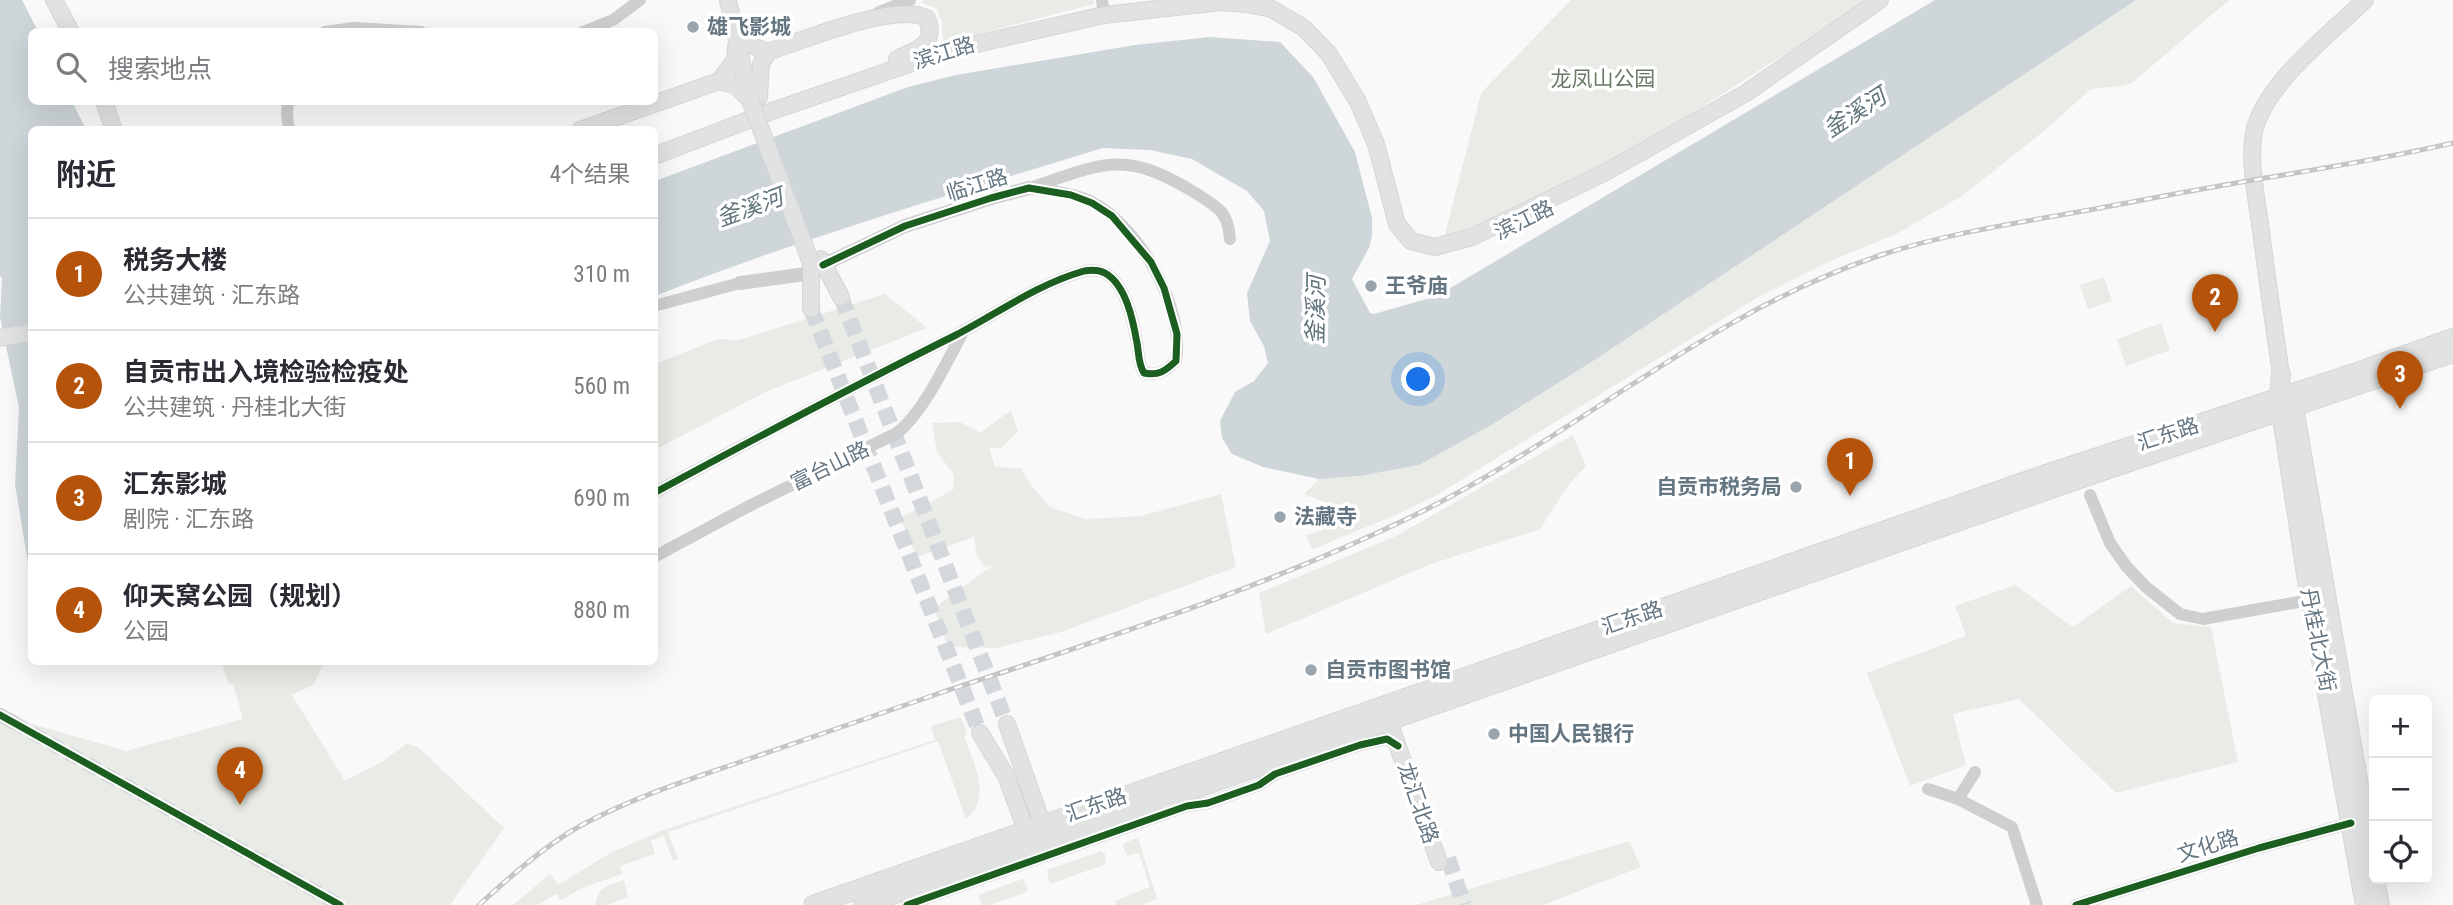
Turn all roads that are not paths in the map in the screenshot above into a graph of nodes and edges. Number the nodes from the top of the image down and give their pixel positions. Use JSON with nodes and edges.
{"nodes":[{"id":1,"x":54,"y":0,"type":"edge"},
{"id":2,"x":640,"y":0,"type":"edge"},
{"id":3,"x":727,"y":0,"type":"edge"},
{"id":4,"x":736,"y":0,"type":"edge"},
{"id":5,"x":910,"y":0,"type":"edge"},
{"id":6,"x":1880,"y":0,"type":"edge"},
{"id":7,"x":1891,"y":0,"type":"edge"},
{"id":8,"x":2365,"y":0,"type":"edge"},
{"id":9,"x":1246,"y":2,"type":"edge"},
{"id":10,"x":1103,"y":7,"type":"edge"},
{"id":11,"x":839,"y":27,"type":"junction"},
{"id":12,"x":69,"y":28,"type":"edge"},
{"id":13,"x":593,"y":28,"type":"edge"},
{"id":14,"x":740,"y":39,"type":"junction"},
{"id":15,"x":768,"y":52,"type":"junction"},
{"id":16,"x":868,"y":78,"type":"junction"},
{"id":17,"x":719,"y":81,"type":"junction"},
{"id":18,"x":754,"y":98,"type":"junction"},
{"id":19,"x":658,"y":103,"type":"edge"},
{"id":20,"x":105,"y":105,"type":"edge"},
{"id":21,"x":288,"y":105,"type":"edge"},
{"id":22,"x":651,"y":105,"type":"edge"},
{"id":23,"x":626,"y":114,"type":"junction"},
{"id":24,"x":113,"y":126,"type":"edge"},
{"id":25,"x":288,"y":126,"type":"edge"},
{"id":26,"x":592,"y":126,"type":"edge"},
{"id":27,"x":608,"y":126,"type":"edge"},
{"id":28,"x":658,"y":155,"type":"edge"},
{"id":29,"x":1029,"y":188,"type":"junction"},
{"id":30,"x":1230,"y":239,"type":"dead end"},
{"id":31,"x":817,"y":265,"type":"junction"},
{"id":32,"x":740,"y":283,"type":"joint"},
{"id":33,"x":841,"y":297,"type":"tunnel mouth"},
{"id":34,"x":658,"y":305,"type":"edge"},
{"id":35,"x":811,"y":309,"type":"tunnel mouth"},
{"id":36,"x":964,"y":330,"type":"junction"},
{"id":37,"x":28,"y":333,"type":"edge"},
{"id":38,"x":0,"y":338,"type":"edge"},
{"id":39,"x":2453,"y":338,"type":"edge"},
{"id":40,"x":2453,"y":353,"type":"edge"},
{"id":41,"x":2281,"y":374,"type":"joint"},
{"id":42,"x":2286,"y":402,"type":"junction"},
{"id":43,"x":658,"y":491,"type":"edge"},
{"id":44,"x":2090,"y":495,"type":"dead end"},
{"id":45,"x":658,"y":555,"type":"edge"},
{"id":46,"x":2310,"y":600,"type":"junction"},
{"id":47,"x":1390,"y":710,"type":"junction"},
{"id":48,"x":1398,"y":746,"type":"junction"},
{"id":49,"x":1975,"y":772,"type":"dead end"},
{"id":50,"x":1928,"y":789,"type":"dead end"},
{"id":51,"x":1958,"y":799,"type":"junction"},
{"id":52,"x":2351,"y":823,"type":"junction"},
{"id":53,"x":1037,"y":834,"type":"junction"},
{"id":54,"x":2369,"y":846,"type":"edge"},
{"id":55,"x":2376,"y":884,"type":"edge"},
{"id":56,"x":813,"y":905,"type":"edge"},
{"id":57,"x":863,"y":905,"type":"edge"},
{"id":58,"x":907,"y":905,"type":"edge"},
{"id":59,"x":2036,"y":905,"type":"edge"},
{"id":60,"x":2076,"y":905,"type":"edge"},
{"id":61,"x":2365,"y":905,"type":"edge"},
{"id":62,"x":2380,"y":905,"type":"edge"}],
"edges":[{"from":1,"to":12,"type":"main road"},
{"from":2,"to":13,"type":"street"},
{"from":3,"to":14,"type":"main road"},
{"from":4,"to":14,"type":"main road"},
{"from":5,"to":11,"type":"street"},
{"from":6,"to":9,"type":"main road","name":"滨江路"},
{"from":7,"to":9,"type":"main road","name":"滨江路"},
{"from":8,"to":41,"type":"main road","name":"丹桂北大街"},
{"from":9,"to":10,"type":"main road","name":"滨江路"},
{"from":10,"to":16,"type":"main road","name":"滨江路"},
{"from":11,"to":15,"type":"main road"},
{"from":11,"to":16,"type":"main road"},
{"from":14,"to":15,"type":"main road"},
{"from":14,"to":17,"type":"main road"},
{"from":14,"to":18,"type":"main road"},
{"from":15,"to":18,"type":"main road"},
{"from":16,"to":28,"type":"main road","name":"滨江路"},
{"from":17,"to":18,"type":"main road"},
{"from":17,"to":19,"type":"main road"},
{"from":18,"to":31,"type":"main road","bridge":true},
{"from":20,"to":24,"type":"main road"},
{"from":21,"to":25,"type":"street"},
{"from":22,"to":23,"type":"main road"},
{"from":23,"to":26,"type":"main road"},
{"from":23,"to":27,"type":"main road"},
{"from":29,"to":30,"type":"street"},
{"from":29,"to":31,"type":"street","name":"临江路"},
{"from":29,"to":36,"type":"street","name":"临江路"},
{"from":31,"to":32,"type":"street","name":"临江路"},
{"from":31,"to":33,"type":"main road"},
{"from":31,"to":35,"type":"main road"},
{"from":32,"to":34,"type":"street","name":"临江路"},
{"from":36,"to":43,"type":"street"},
{"from":36,"to":45,"type":"street","name":"富台山路"},
{"from":37,"to":38,"type":"main road"},
{"from":39,"to":42,"type":"main road","name":"汇东路"},
{"from":40,"to":42,"type":"main road","name":"汇东路"},
{"from":41,"to":42,"type":"main road","name":"丹桂北大街"},
{"from":42,"to":46,"type":"main road","name":"丹桂北大街"},
{"from":42,"to":47,"type":"main road","name":"汇东路"},
{"from":42,"to":54,"type":"main road","name":"丹桂北大街"},
{"from":44,"to":46,"type":"street"},
{"from":46,"to":52,"type":"main road","name":"丹桂北大街"},
{"from":47,"to":48,"type":"main road","name":"龙汇北路"},
{"from":47,"to":48,"type":"main road","name":"龙汇北路"},
{"from":47,"to":53,"type":"main road","name":"汇东路"},
{"from":48,"to":58,"type":"street"},
{"from":49,"to":51,"type":"street"},
{"from":50,"to":51,"type":"street"},
{"from":51,"to":59,"type":"street"},
{"from":52,"to":60,"type":"street","name":"文化路"},
{"from":52,"to":61,"type":"main road","name":"丹桂北大街"},
{"from":53,"to":53,"type":"main road"},
{"from":53,"to":56,"type":"main road","name":"汇东路"},
{"from":53,"to":57,"type":"main road","name":"汇东路"},
{"from":55,"to":62,"type":"main road"}]}
